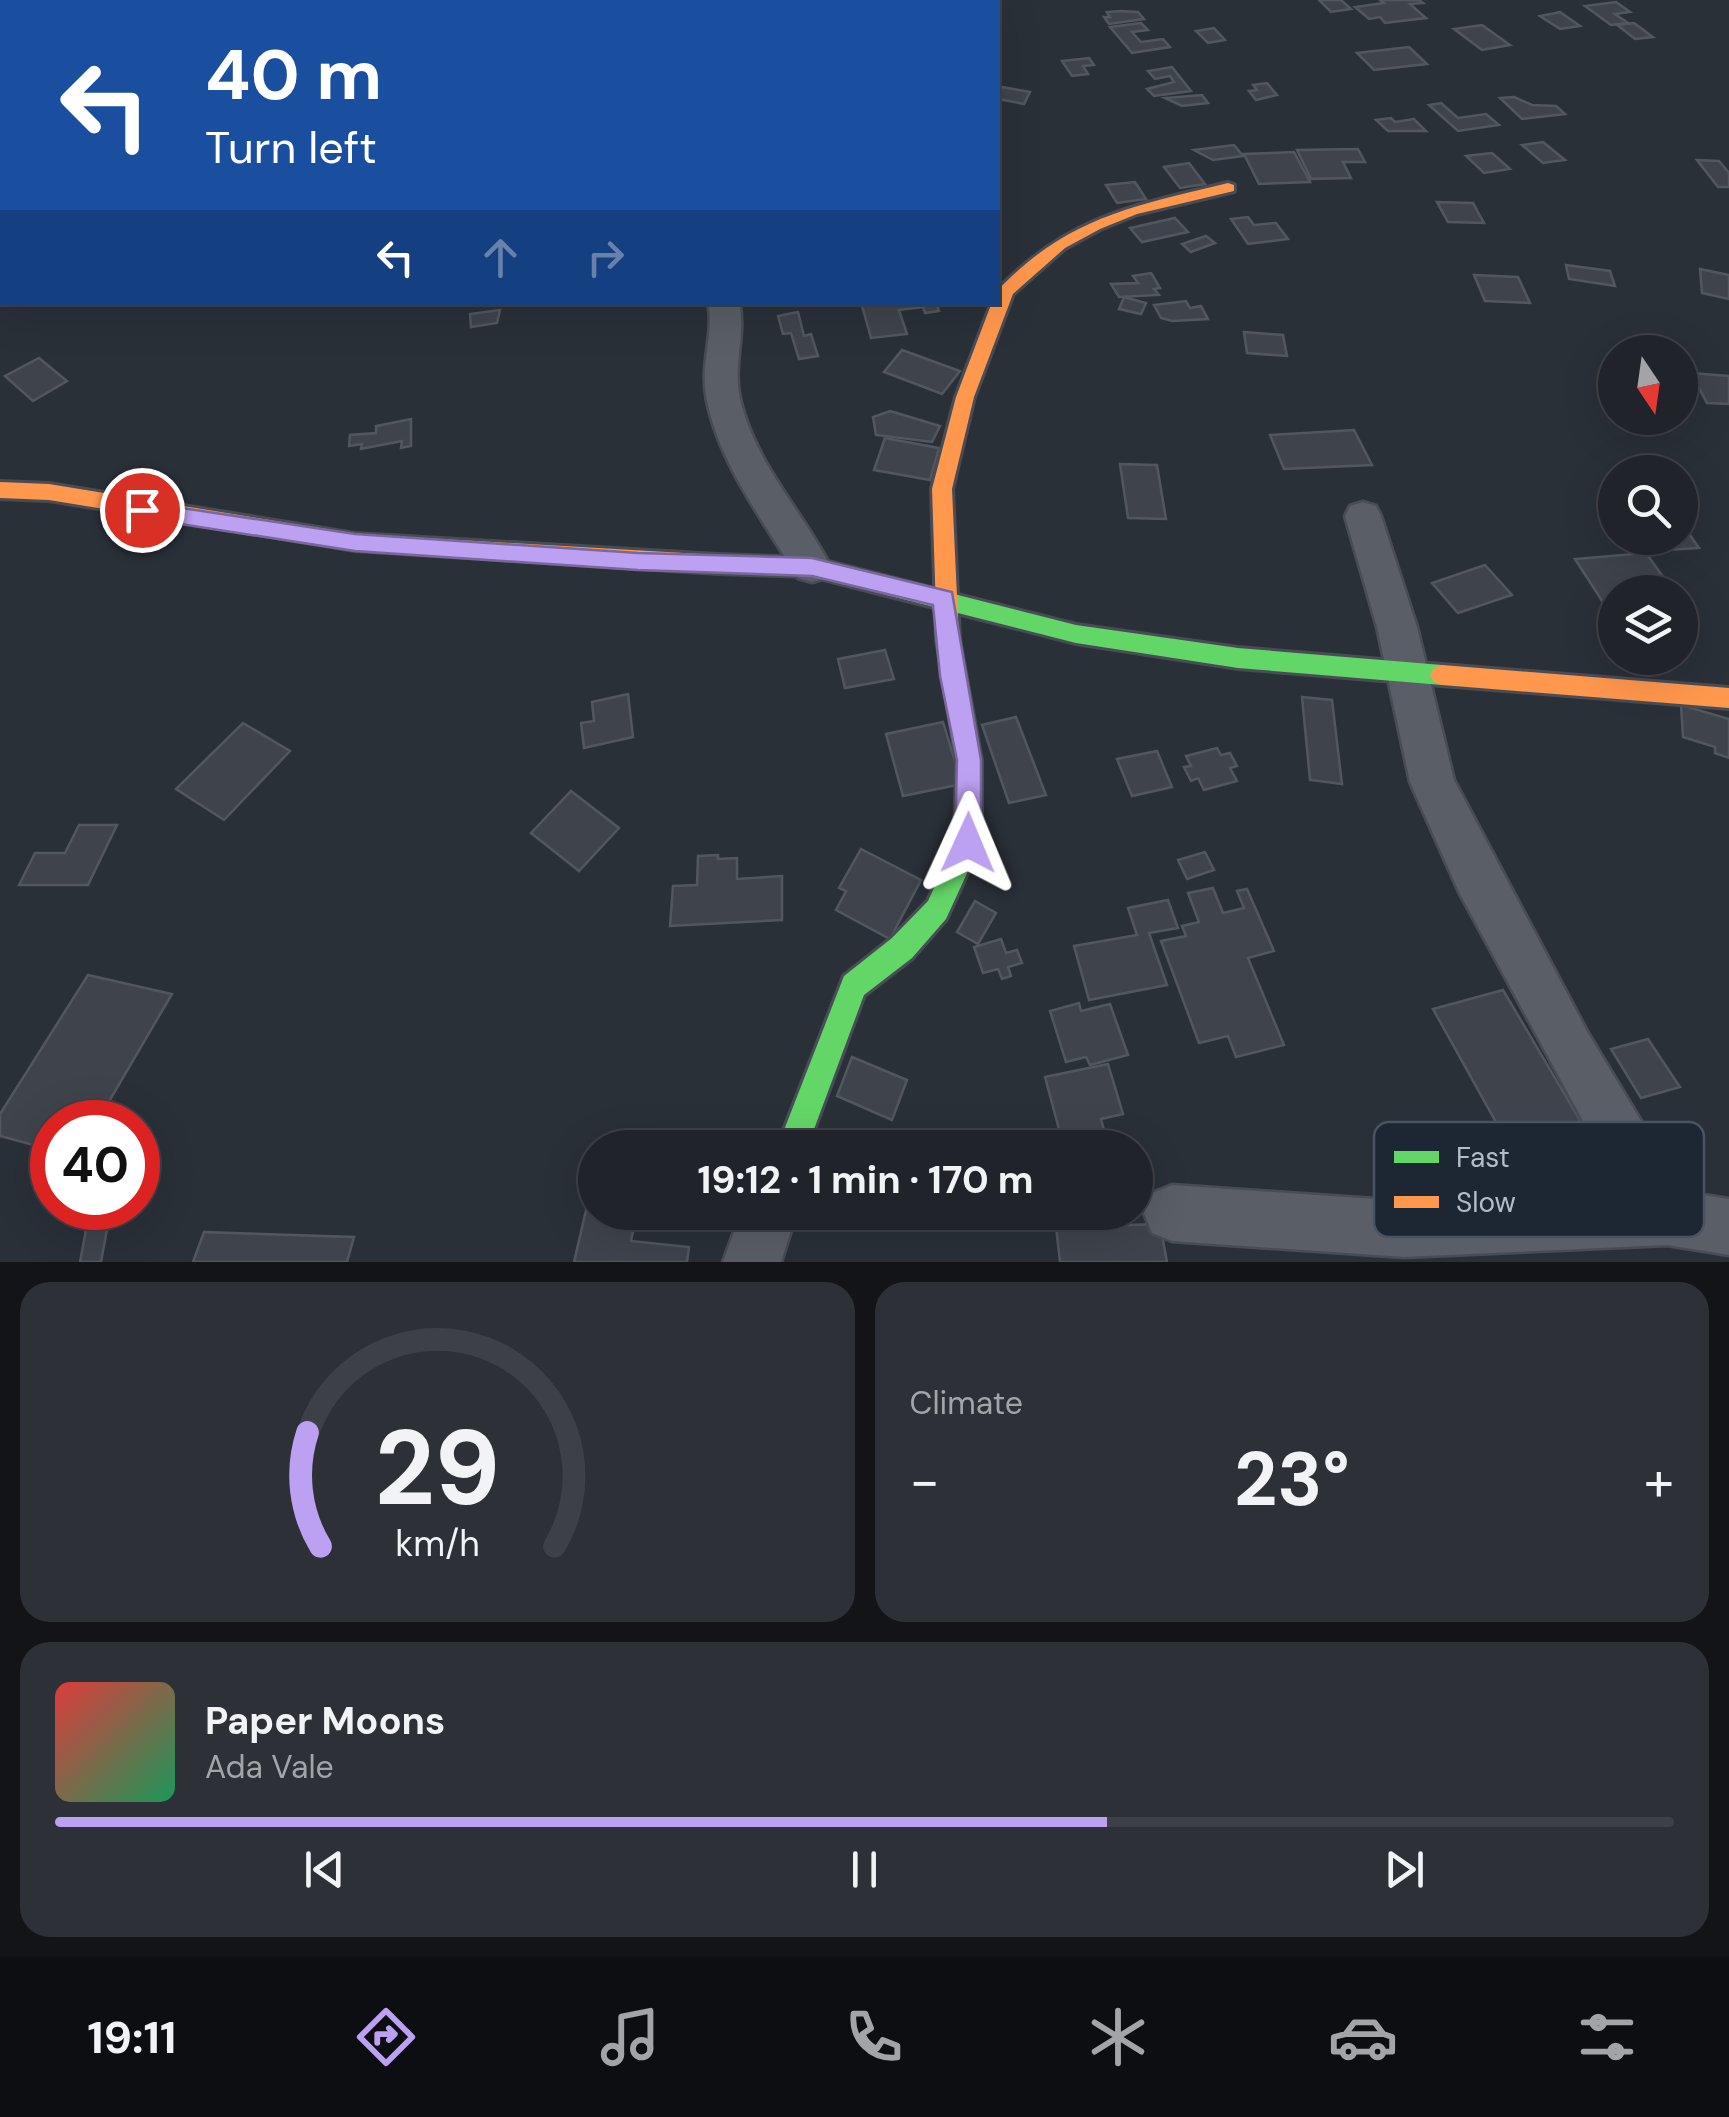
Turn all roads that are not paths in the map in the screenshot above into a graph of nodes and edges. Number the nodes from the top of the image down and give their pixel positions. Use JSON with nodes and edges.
{"nodes":[{"id":1,"x":1228,"y":188,"type":"dead end"},
{"id":2,"x":723,"y":305,"type":"edge"},
{"id":3,"x":0,"y":490,"type":"edge"},
{"id":4,"x":1363,"y":516,"type":"dead end"},
{"id":5,"x":812,"y":567,"type":"junction"},
{"id":6,"x":944,"y":598,"type":"junction"},
{"id":7,"x":1404,"y":673,"type":"junction"},
{"id":8,"x":1729,"y":698,"type":"edge"},
{"id":9,"x":1611,"y":1122,"type":"edge"},
{"id":10,"x":799,"y":1130,"type":"edge"},
{"id":11,"x":1172,"y":1213,"type":"dead end"},
{"id":12,"x":1704,"y":1223,"type":"edge"},
{"id":13,"x":1374,"y":1227,"type":"edge"},
{"id":14,"x":1729,"y":1227,"type":"edge"},
{"id":15,"x":763,"y":1230,"type":"edge"},
{"id":16,"x":752,"y":1262,"type":"edge"}],
"edges":[{"from":1,"to":6,"type":"street"},
{"from":2,"to":5,"type":"street"},
{"from":3,"to":5,"type":"street"},
{"from":4,"to":7,"type":"street"},
{"from":5,"to":6,"type":"street"},
{"from":6,"to":7,"type":"street"},
{"from":6,"to":10,"type":"street"},
{"from":7,"to":8,"type":"street"},
{"from":7,"to":9,"type":"street"},
{"from":11,"to":13,"type":"street"},
{"from":12,"to":14,"type":"street"},
{"from":15,"to":16,"type":"street"}]}
